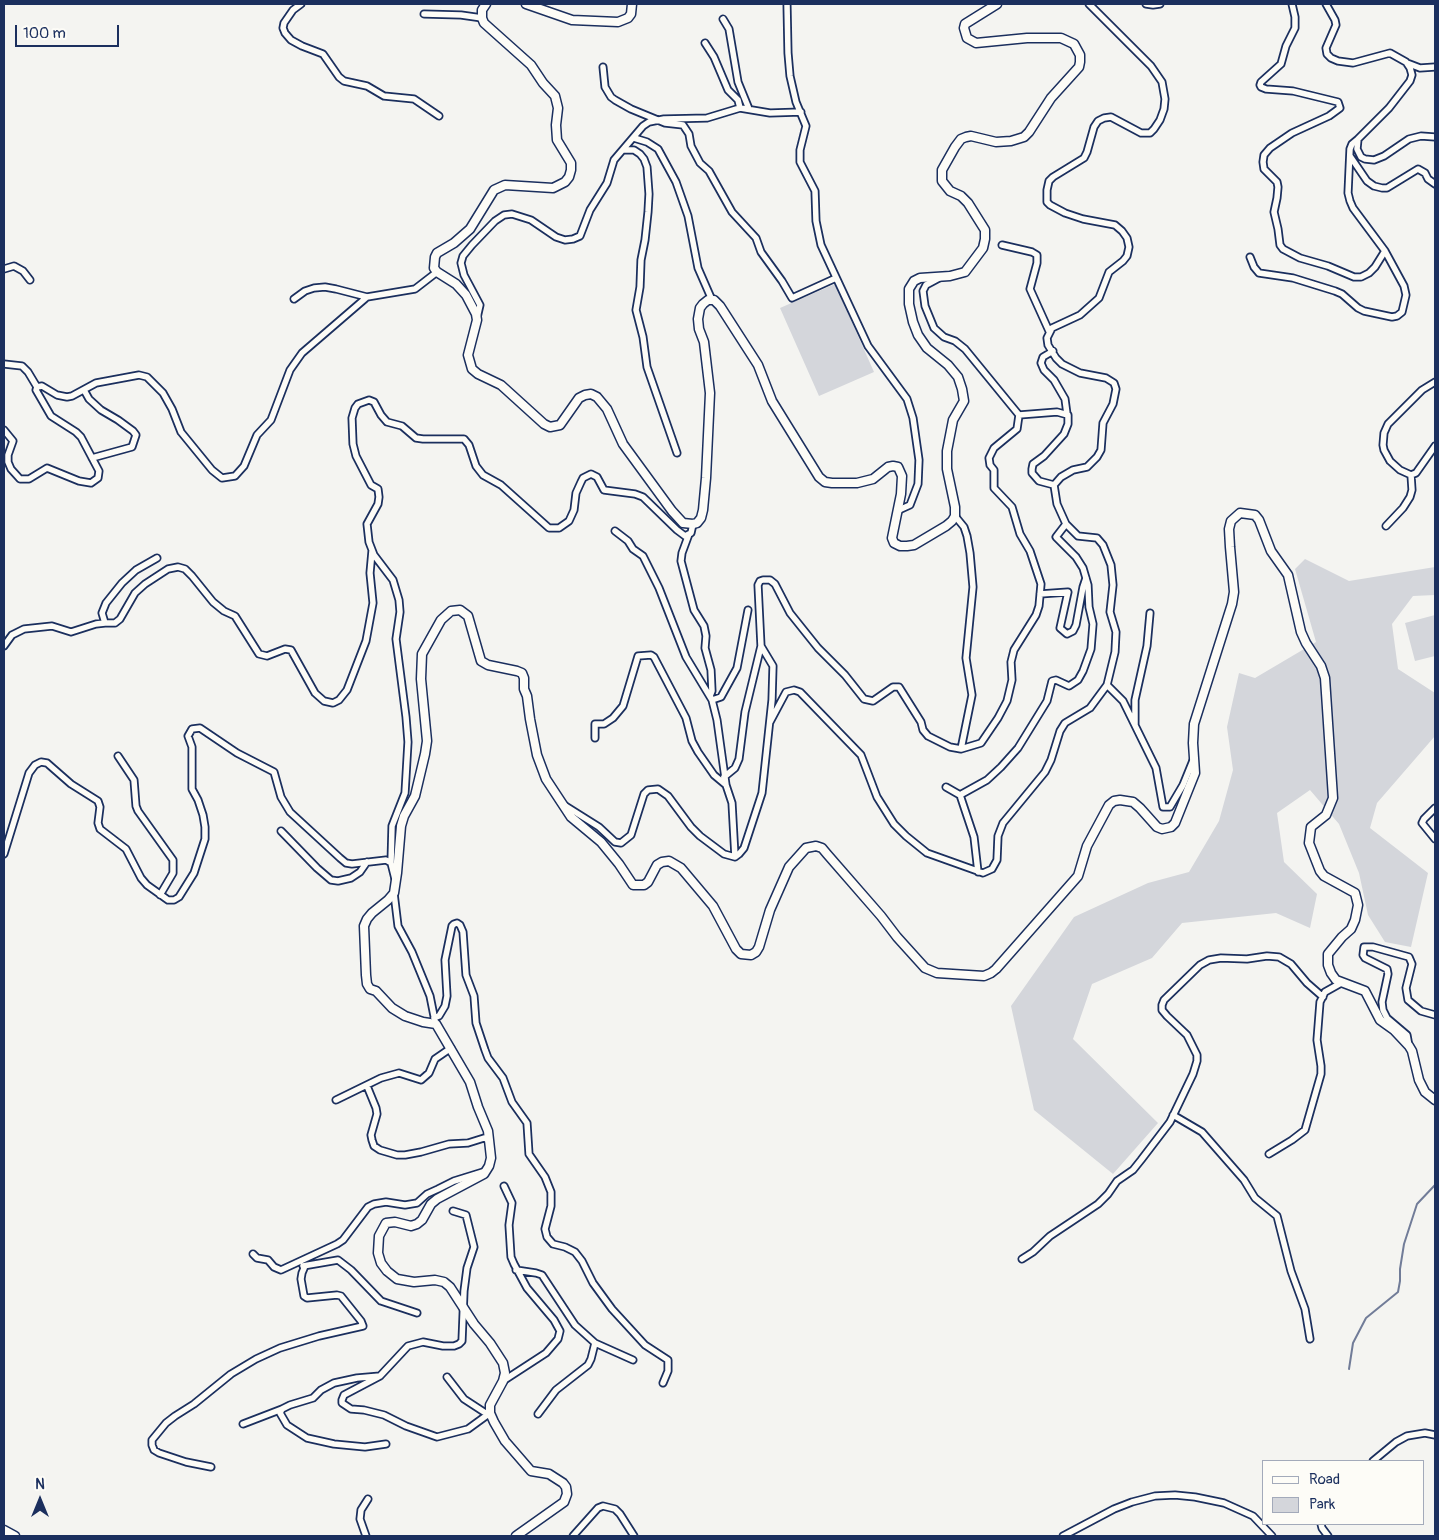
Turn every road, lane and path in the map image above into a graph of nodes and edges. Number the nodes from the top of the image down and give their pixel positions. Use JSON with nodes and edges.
{"nodes":[{"id":1,"x":302,"y":4,"type":"edge"},
{"id":2,"x":486,"y":4,"type":"edge"},
{"id":3,"x":526,"y":4,"type":"edge"},
{"id":4,"x":632,"y":4,"type":"edge"},
{"id":5,"x":787,"y":4,"type":"edge"},
{"id":6,"x":997,"y":4,"type":"edge"},
{"id":7,"x":1089,"y":4,"type":"edge"},
{"id":8,"x":1146,"y":4,"type":"edge"},
{"id":9,"x":1160,"y":4,"type":"edge"},
{"id":10,"x":1292,"y":4,"type":"edge"},
{"id":11,"x":1326,"y":4,"type":"edge"},
{"id":12,"x":424,"y":14,"type":"dead end"},
{"id":13,"x":482,"y":18,"type":"junction"},
{"id":14,"x":723,"y":19,"type":"dead end"},
{"id":15,"x":705,"y":44,"type":"dead end"},
{"id":16,"x":1406,"y":62,"type":"junction"},
{"id":17,"x":603,"y":67,"type":"dead end"},
{"id":18,"x":1435,"y":67,"type":"edge"},
{"id":19,"x":740,"y":108,"type":"junction"},
{"id":20,"x":749,"y":109,"type":"junction"},
{"id":21,"x":801,"y":112,"type":"junction"},
{"id":22,"x":439,"y":116,"type":"dead end"},
{"id":23,"x":656,"y":119,"type":"junction"},
{"id":24,"x":1435,"y":136,"type":"edge"},
{"id":25,"x":634,"y":138,"type":"junction"},
{"id":26,"x":1358,"y":139,"type":"junction"},
{"id":27,"x":624,"y":150,"type":"junction"},
{"id":28,"x":1350,"y":156,"type":"junction"},
{"id":29,"x":1435,"y":184,"type":"edge"},
{"id":30,"x":1002,"y":245,"type":"dead end"},
{"id":31,"x":1384,"y":251,"type":"junction"},
{"id":32,"x":1250,"y":258,"type":"dead end"},
{"id":33,"x":4,"y":269,"type":"edge"},
{"id":34,"x":437,"y":272,"type":"junction"},
{"id":35,"x":942,"y":276,"type":"junction"},
{"id":36,"x":836,"y":278,"type":"junction"},
{"id":37,"x":30,"y":280,"type":"dead end"},
{"id":38,"x":367,"y":297,"type":"junction"},
{"id":39,"x":294,"y":299,"type":"dead end"},
{"id":40,"x":712,"y":300,"type":"junction"},
{"id":41,"x":477,"y":320,"type":"junction"},
{"id":42,"x":1049,"y":331,"type":"junction"},
{"id":43,"x":1053,"y":351,"type":"junction"},
{"id":44,"x":4,"y":364,"type":"edge"},
{"id":45,"x":1435,"y":382,"type":"edge"},
{"id":46,"x":37,"y":388,"type":"junction"},
{"id":47,"x":84,"y":390,"type":"junction"},
{"id":48,"x":1067,"y":414,"type":"junction"},
{"id":49,"x":1019,"y":415,"type":"junction"},
{"id":50,"x":4,"y":430,"type":"edge"},
{"id":51,"x":1435,"y":446,"type":"edge"},
{"id":52,"x":677,"y":453,"type":"dead end"},
{"id":53,"x":92,"y":458,"type":"junction"},
{"id":54,"x":1411,"y":475,"type":"junction"},
{"id":55,"x":1054,"y":485,"type":"junction"},
{"id":56,"x":899,"y":510,"type":"junction"},
{"id":57,"x":955,"y":516,"type":"junction"},
{"id":58,"x":693,"y":524,"type":"junction"},
{"id":59,"x":1066,"y":524,"type":"junction"},
{"id":60,"x":1386,"y":526,"type":"dead end"},
{"id":61,"x":615,"y":531,"type":"dead end"},
{"id":62,"x":689,"y":534,"type":"junction"},
{"id":63,"x":372,"y":549,"type":"junction"},
{"id":64,"x":157,"y":558,"type":"dead end"},
{"id":65,"x":1086,"y":578,"type":"junction"},
{"id":66,"x":1040,"y":594,"type":"junction"},
{"id":67,"x":748,"y":610,"type":"dead end"},
{"id":68,"x":1150,"y":613,"type":"dead end"},
{"id":69,"x":105,"y":623,"type":"junction"},
{"id":70,"x":4,"y":646,"type":"edge"},
{"id":71,"x":761,"y":646,"type":"junction"},
{"id":72,"x":1107,"y":685,"type":"junction"},
{"id":73,"x":711,"y":698,"type":"junction"},
{"id":74,"x":770,"y":722,"type":"junction"},
{"id":75,"x":1135,"y":727,"type":"junction"},
{"id":76,"x":595,"y":738,"type":"dead end"},
{"id":77,"x":961,"y":749,"type":"junction"},
{"id":78,"x":118,"y":756,"type":"dead end"},
{"id":79,"x":1194,"y":757,"type":"junction"},
{"id":80,"x":724,"y":777,"type":"junction"},
{"id":81,"x":726,"y":785,"type":"junction"},
{"id":82,"x":946,"y":787,"type":"dead end"},
{"id":83,"x":960,"y":795,"type":"junction"},
{"id":84,"x":560,"y":802,"type":"junction"},
{"id":85,"x":1435,"y":808,"type":"edge"},
{"id":86,"x":280,"y":831,"type":"dead end"},
{"id":87,"x":1435,"y":839,"type":"edge"},
{"id":88,"x":4,"y":854,"type":"edge"},
{"id":89,"x":735,"y":857,"type":"junction"},
{"id":90,"x":367,"y":862,"type":"junction"},
{"id":91,"x":391,"y":863,"type":"junction"},
{"id":92,"x":978,"y":872,"type":"junction"},
{"id":93,"x":396,"y":884,"type":"junction"},
{"id":94,"x":394,"y":893,"type":"junction"},
{"id":95,"x":160,"y":895,"type":"junction"},
{"id":96,"x":1341,"y":983,"type":"junction"},
{"id":97,"x":1323,"y":997,"type":"junction"},
{"id":98,"x":1435,"y":1015,"type":"edge"},
{"id":99,"x":435,"y":1021,"type":"junction"},
{"id":100,"x":1409,"y":1046,"type":"junction"},
{"id":101,"x":451,"y":1048,"type":"junction"},
{"id":102,"x":367,"y":1086,"type":"junction"},
{"id":103,"x":336,"y":1100,"type":"dead end"},
{"id":104,"x":1435,"y":1100,"type":"edge"},
{"id":105,"x":1173,"y":1116,"type":"junction"},
{"id":106,"x":489,"y":1140,"type":"junction"},
{"id":107,"x":1269,"y":1154,"type":"dead end"},
{"id":108,"x":487,"y":1171,"type":"junction"},
{"id":109,"x":504,"y":1186,"type":"dead end"},
{"id":110,"x":453,"y":1211,"type":"dead end"},
{"id":111,"x":253,"y":1254,"type":"dead end"},
{"id":112,"x":1022,"y":1259,"type":"dead end"},
{"id":113,"x":291,"y":1266,"type":"junction"},
{"id":114,"x":305,"y":1266,"type":"junction"},
{"id":115,"x":516,"y":1270,"type":"junction"},
{"id":116,"x":462,"y":1308,"type":"junction"},
{"id":117,"x":418,"y":1313,"type":"dead end"},
{"id":118,"x":1310,"y":1339,"type":"dead end"},
{"id":119,"x":595,"y":1343,"type":"junction"},
{"id":120,"x":633,"y":1360,"type":"dead end"},
{"id":121,"x":380,"y":1376,"type":"junction"},
{"id":122,"x":447,"y":1378,"type":"dead end"},
{"id":123,"x":503,"y":1381,"type":"junction"},
{"id":124,"x":663,"y":1382,"type":"dead end"},
{"id":125,"x":282,"y":1409,"type":"junction"},
{"id":126,"x":488,"y":1414,"type":"junction"},
{"id":127,"x":538,"y":1414,"type":"dead end"},
{"id":128,"x":243,"y":1424,"type":"dead end"},
{"id":129,"x":1435,"y":1435,"type":"edge"},
{"id":130,"x":386,"y":1444,"type":"dead end"},
{"id":131,"x":1374,"y":1460,"type":"edge"},
{"id":132,"x":211,"y":1467,"type":"dead end"},
{"id":133,"x":368,"y":1499,"type":"dead end"},
{"id":134,"x":1321,"y":1525,"type":"edge"},
{"id":135,"x":4,"y":1530,"type":"edge"},
{"id":136,"x":15,"y":1536,"type":"edge"},
{"id":137,"x":366,"y":1536,"type":"edge"},
{"id":138,"x":516,"y":1536,"type":"edge"},
{"id":139,"x":573,"y":1536,"type":"edge"},
{"id":140,"x":634,"y":1536,"type":"edge"},
{"id":141,"x":1063,"y":1536,"type":"edge"},
{"id":142,"x":1272,"y":1536,"type":"edge"},
{"id":143,"x":1328,"y":1536,"type":"edge"}],
"edges":[{"from":1,"to":22,"type":"street"},
{"from":2,"to":13,"type":"street"},
{"from":3,"to":4,"type":"street"},
{"from":5,"to":21,"type":"street"},
{"from":6,"to":35,"type":"street"},
{"from":7,"to":42,"type":"street"},
{"from":8,"to":9,"type":"street"},
{"from":10,"to":31,"type":"street"},
{"from":11,"to":16,"type":"street"},
{"from":12,"to":13,"type":"street"},
{"from":13,"to":34,"type":"street"},
{"from":14,"to":20,"type":"street"},
{"from":15,"to":19,"type":"street"},
{"from":16,"to":18,"type":"street"},
{"from":16,"to":26,"type":"street"},
{"from":17,"to":23,"type":"street"},
{"from":19,"to":20,"type":"street"},
{"from":19,"to":23,"type":"street"},
{"from":20,"to":21,"type":"street"},
{"from":21,"to":36,"type":"street"},
{"from":23,"to":25,"type":"street"},
{"from":23,"to":36,"type":"street"},
{"from":24,"to":26,"type":"street"},
{"from":25,"to":27,"type":"street"},
{"from":25,"to":40,"type":"street"},
{"from":26,"to":28,"type":"street"},
{"from":27,"to":41,"type":"street"},
{"from":27,"to":52,"type":"street"},
{"from":28,"to":29,"type":"street"},
{"from":28,"to":31,"type":"street"},
{"from":30,"to":42,"type":"street"},
{"from":31,"to":32,"type":"street"},
{"from":33,"to":37,"type":"street"},
{"from":34,"to":38,"type":"street"},
{"from":34,"to":41,"type":"street"},
{"from":35,"to":49,"type":"street"},
{"from":35,"to":57,"type":"street"},
{"from":36,"to":56,"type":"street"},
{"from":38,"to":39,"type":"street"},
{"from":38,"to":47,"type":"street"},
{"from":40,"to":56,"type":"street"},
{"from":40,"to":58,"type":"street"},
{"from":41,"to":58,"type":"street"},
{"from":42,"to":43,"type":"street"},
{"from":43,"to":48,"type":"street"},
{"from":43,"to":55,"type":"street"},
{"from":44,"to":46,"type":"street"},
{"from":45,"to":54,"type":"street"},
{"from":46,"to":47,"type":"street"},
{"from":46,"to":53,"type":"street"},
{"from":47,"to":53,"type":"street"},
{"from":48,"to":49,"type":"street"},
{"from":48,"to":55,"type":"street"},
{"from":49,"to":66,"type":"street"},
{"from":50,"to":53,"type":"street"},
{"from":51,"to":54,"type":"street"},
{"from":54,"to":60,"type":"street"},
{"from":55,"to":59,"type":"street"},
{"from":56,"to":57,"type":"street"},
{"from":57,"to":77,"type":"street"},
{"from":58,"to":62,"type":"street"},
{"from":59,"to":65,"type":"street"},
{"from":59,"to":72,"type":"street"},
{"from":61,"to":73,"type":"street"},
{"from":62,"to":63,"type":"street"},
{"from":62,"to":73,"type":"street"},
{"from":63,"to":69,"type":"street"},
{"from":63,"to":91,"type":"street"},
{"from":64,"to":69,"type":"street"},
{"from":65,"to":66,"type":"street"},
{"from":65,"to":83,"type":"street"},
{"from":66,"to":77,"type":"street"},
{"from":67,"to":73,"type":"street"},
{"from":68,"to":75,"type":"street"},
{"from":69,"to":70,"type":"street"},
{"from":71,"to":74,"type":"street"},
{"from":71,"to":77,"type":"street"},
{"from":71,"to":80,"type":"street"},
{"from":72,"to":75,"type":"street"},
{"from":72,"to":92,"type":"street"},
{"from":73,"to":80,"type":"street"},
{"from":74,"to":89,"type":"street"},
{"from":74,"to":92,"type":"street"},
{"from":75,"to":79,"type":"street"},
{"from":76,"to":81,"type":"street"},
{"from":78,"to":95,"type":"street"},
{"from":79,"to":84,"type":"street"},
{"from":79,"to":96,"type":"street"},
{"from":80,"to":81,"type":"street"},
{"from":81,"to":89,"type":"street"},
{"from":82,"to":83,"type":"street"},
{"from":83,"to":92,"type":"street"},
{"from":84,"to":89,"type":"street"},
{"from":84,"to":93,"type":"street"},
{"from":85,"to":87,"type":"street"},
{"from":86,"to":90,"type":"street"},
{"from":88,"to":95,"type":"street"},
{"from":90,"to":91,"type":"street"},
{"from":90,"to":95,"type":"street"},
{"from":91,"to":93,"type":"street"},
{"from":93,"to":94,"type":"street"},
{"from":94,"to":99,"type":"street"},
{"from":94,"to":99,"type":"street"},
{"from":96,"to":97,"type":"street"},
{"from":96,"to":100,"type":"street"},
{"from":97,"to":105,"type":"street"},
{"from":97,"to":107,"type":"street"},
{"from":98,"to":100,"type":"street"},
{"from":99,"to":101,"type":"street"},
{"from":99,"to":124,"type":"street"},
{"from":100,"to":104,"type":"street"},
{"from":101,"to":102,"type":"street"},
{"from":101,"to":106,"type":"street"},
{"from":102,"to":103,"type":"street"},
{"from":102,"to":106,"type":"street"},
{"from":105,"to":112,"type":"street"},
{"from":105,"to":118,"type":"street"},
{"from":106,"to":108,"type":"street"},
{"from":108,"to":113,"type":"street"},
{"from":108,"to":116,"type":"street"},
{"from":109,"to":115,"type":"street"},
{"from":110,"to":116,"type":"street"},
{"from":111,"to":113,"type":"street"},
{"from":113,"to":114,"type":"street"},
{"from":114,"to":117,"type":"street"},
{"from":114,"to":132,"type":"street"},
{"from":115,"to":119,"type":"street"},
{"from":115,"to":123,"type":"street"},
{"from":116,"to":121,"type":"street"},
{"from":116,"to":123,"type":"street"},
{"from":119,"to":120,"type":"street"},
{"from":119,"to":127,"type":"street"},
{"from":121,"to":125,"type":"street"},
{"from":121,"to":126,"type":"street"},
{"from":122,"to":126,"type":"street"},
{"from":123,"to":126,"type":"street"},
{"from":125,"to":128,"type":"street"},
{"from":125,"to":130,"type":"street"},
{"from":126,"to":138,"type":"street"},
{"from":129,"to":131,"type":"street"},
{"from":133,"to":137,"type":"street"},
{"from":134,"to":143,"type":"street"},
{"from":135,"to":136,"type":"street"},
{"from":139,"to":140,"type":"street"},
{"from":141,"to":142,"type":"street"}]}
